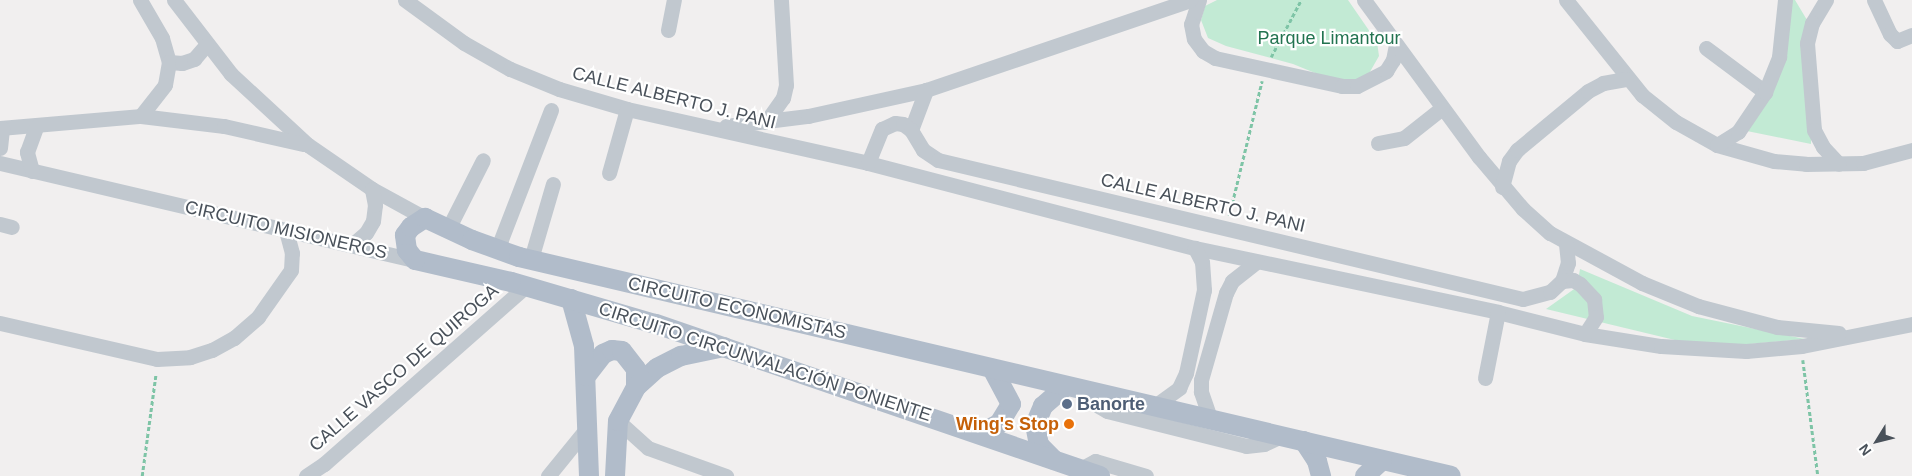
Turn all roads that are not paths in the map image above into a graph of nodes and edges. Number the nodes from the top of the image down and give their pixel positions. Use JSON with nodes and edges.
{"nodes":[{"id":1,"x":140,"y":0,"type":"edge"},
{"id":2,"x":174,"y":0,"type":"edge"},
{"id":3,"x":405,"y":0,"type":"edge"},
{"id":4,"x":674,"y":0,"type":"edge"},
{"id":5,"x":781,"y":0,"type":"edge"},
{"id":6,"x":1190,"y":0,"type":"edge"},
{"id":7,"x":1199,"y":0,"type":"edge"},
{"id":8,"x":1364,"y":0,"type":"edge"},
{"id":9,"x":1566,"y":0,"type":"edge"},
{"id":10,"x":1785,"y":0,"type":"edge"},
{"id":11,"x":1826,"y":0,"type":"edge"},
{"id":12,"x":1874,"y":0,"type":"edge"},
{"id":13,"x":668,"y":30,"type":"dead end"},
{"id":14,"x":1912,"y":35,"type":"edge"},
{"id":15,"x":206,"y":45,"type":"junction"},
{"id":16,"x":1396,"y":45,"type":"junction"},
{"id":17,"x":1706,"y":48,"type":"dead end"},
{"id":18,"x":169,"y":62,"type":"junction"},
{"id":19,"x":1626,"y":79,"type":"junction"},
{"id":20,"x":926,"y":90,"type":"junction"},
{"id":21,"x":1765,"y":92,"type":"junction"},
{"id":22,"x":1442,"y":108,"type":"junction"},
{"id":23,"x":627,"y":109,"type":"junction"},
{"id":24,"x":551,"y":110,"type":"dead end"},
{"id":25,"x":140,"y":116,"type":"junction"},
{"id":26,"x":766,"y":122,"type":"junction"},
{"id":27,"x":36,"y":127,"type":"junction"},
{"id":28,"x":1,"y":128,"type":"edge"},
{"id":29,"x":714,"y":128,"type":"junction"},
{"id":30,"x":911,"y":130,"type":"junction"},
{"id":31,"x":1378,"y":143,"type":"dead end"},
{"id":32,"x":308,"y":145,"type":"junction"},
{"id":33,"x":1717,"y":145,"type":"junction"},
{"id":34,"x":0,"y":148,"type":"edge"},
{"id":35,"x":1912,"y":150,"type":"edge"},
{"id":36,"x":483,"y":160,"type":"dead end"},
{"id":37,"x":0,"y":163,"type":"edge"},
{"id":38,"x":868,"y":163,"type":"junction"},
{"id":39,"x":1838,"y":164,"type":"junction"},
{"id":40,"x":32,"y":171,"type":"junction"},
{"id":41,"x":610,"y":172,"type":"dead end"},
{"id":42,"x":553,"y":184,"type":"dead end"},
{"id":43,"x":1502,"y":186,"type":"junction"},
{"id":44,"x":372,"y":189,"type":"junction"},
{"id":45,"x":425,"y":218,"type":"junction"},
{"id":46,"x":448,"y":229,"type":"junction"},
{"id":47,"x":286,"y":230,"type":"junction"},
{"id":48,"x":1566,"y":244,"type":"junction"},
{"id":49,"x":352,"y":245,"type":"junction"},
{"id":50,"x":1195,"y":248,"type":"junction"},
{"id":51,"x":497,"y":250,"type":"junction"},
{"id":52,"x":530,"y":259,"type":"junction"},
{"id":53,"x":415,"y":260,"type":"junction"},
{"id":54,"x":1256,"y":262,"type":"junction"},
{"id":55,"x":1562,"y":281,"type":"junction"},
{"id":56,"x":525,"y":287,"type":"junction"},
{"id":57,"x":571,"y":299,"type":"junction"},
{"id":58,"x":1498,"y":312,"type":"junction"},
{"id":59,"x":0,"y":323,"type":"edge"},
{"id":60,"x":1912,"y":324,"type":"edge"},
{"id":61,"x":1585,"y":334,"type":"junction"},
{"id":62,"x":1864,"y":335,"type":"junction"},
{"id":63,"x":724,"y":347,"type":"junction"},
{"id":64,"x":992,"y":369,"type":"junction"},
{"id":65,"x":586,"y":376,"type":"junction"},
{"id":66,"x":1486,"y":378,"type":"dead end"},
{"id":67,"x":1066,"y":386,"type":"junction"},
{"id":68,"x":636,"y":387,"type":"junction"},
{"id":69,"x":1087,"y":391,"type":"junction"},
{"id":70,"x":1156,"y":405,"type":"junction"},
{"id":71,"x":1210,"y":418,"type":"junction"},
{"id":72,"x":618,"y":421,"type":"junction"},
{"id":73,"x":588,"y":428,"type":"junction"},
{"id":74,"x":981,"y":433,"type":"junction"},
{"id":75,"x":1281,"y":436,"type":"junction"},
{"id":76,"x":1304,"y":441,"type":"junction"},
{"id":77,"x":1382,"y":460,"type":"junction"},
{"id":78,"x":1056,"y":461,"type":"junction"},
{"id":79,"x":1078,"y":473,"type":"edge"},
{"id":80,"x":306,"y":476,"type":"edge"},
{"id":81,"x":548,"y":476,"type":"edge"},
{"id":82,"x":588,"y":476,"type":"edge"},
{"id":83,"x":615,"y":476,"type":"edge"},
{"id":84,"x":726,"y":476,"type":"edge"},
{"id":85,"x":1100,"y":476,"type":"edge"},
{"id":86,"x":1146,"y":476,"type":"edge"},
{"id":87,"x":1321,"y":476,"type":"edge"},
{"id":88,"x":1364,"y":476,"type":"edge"},
{"id":89,"x":1399,"y":476,"type":"edge"},
{"id":90,"x":1451,"y":476,"type":"edge"}],
"edges":[{"from":1,"to":18,"type":"street"},
{"from":2,"to":15,"type":"street","name":"CIRCUITO ECONOMISTAS"},
{"from":3,"to":23,"type":"street","name":"CALLE ALBERTO J. PANI"},
{"from":4,"to":13,"type":"street"},
{"from":5,"to":26,"type":"street"},
{"from":6,"to":20,"type":"street"},
{"from":7,"to":16,"type":"street"},
{"from":8,"to":16,"type":"street"},
{"from":9,"to":19,"type":"street"},
{"from":10,"to":21,"type":"street"},
{"from":11,"to":39,"type":"street"},
{"from":12,"to":14,"type":"street"},
{"from":15,"to":18,"type":"street"},
{"from":15,"to":32,"type":"street","name":"CIRCUITO ECONOMISTAS"},
{"from":16,"to":22,"type":"street"},
{"from":17,"to":21,"type":"street"},
{"from":18,"to":25,"type":"street"},
{"from":19,"to":33,"type":"street"},
{"from":19,"to":43,"type":"street"},
{"from":20,"to":26,"type":"street"},
{"from":20,"to":30,"type":"street"},
{"from":21,"to":33,"type":"street"},
{"from":22,"to":31,"type":"street"},
{"from":22,"to":43,"type":"street"},
{"from":23,"to":29,"type":"street","name":"CALLE ALBERTO J. PANI"},
{"from":23,"to":41,"type":"street"},
{"from":24,"to":51,"type":"street"},
{"from":25,"to":27,"type":"street"},
{"from":25,"to":32,"type":"street"},
{"from":26,"to":29,"type":"street"},
{"from":27,"to":28,"type":"street"},
{"from":27,"to":40,"type":"street"},
{"from":28,"to":34,"type":"street"},
{"from":29,"to":38,"type":"street","name":"CALLE ALBERTO J. PANI"},
{"from":30,"to":38,"type":"street"},
{"from":30,"to":55,"type":"street","name":"CALLE ALBERTO J. PANI"},
{"from":32,"to":44,"type":"street","name":"CIRCUITO ECONOMISTAS"},
{"from":33,"to":39,"type":"street"},
{"from":35,"to":39,"type":"street"},
{"from":36,"to":46,"type":"street"},
{"from":37,"to":40,"type":"street","name":"CIRCUITO MISIONEROS"},
{"from":38,"to":50,"type":"street","name":"CALLE ALBERTO J. PANI"},
{"from":40,"to":47,"type":"street","name":"CIRCUITO MISIONEROS"},
{"from":42,"to":52,"type":"street"},
{"from":43,"to":48,"type":"street"},
{"from":44,"to":45,"type":"street","name":"CIRCUITO ECONOMISTAS"},
{"from":44,"to":49,"type":"street"},
{"from":45,"to":46,"type":"main road","name":"CIRCUITO ECONOMISTAS"},
{"from":45,"to":53,"type":"main road"},
{"from":46,"to":51,"type":"main road","name":"CIRCUITO ECONOMISTAS"},
{"from":47,"to":49,"type":"street","name":"CIRCUITO MISIONEROS"},
{"from":47,"to":59,"type":"street"},
{"from":48,"to":55,"type":"street"},
{"from":48,"to":62,"type":"street"},
{"from":49,"to":53,"type":"street","name":"CIRCUITO MISIONEROS"},
{"from":50,"to":54,"type":"street","name":"CALLE ALBERTO J. PANI"},
{"from":50,"to":70,"type":"street"},
{"from":51,"to":52,"type":"main road","name":"CIRCUITO ECONOMISTAS"},
{"from":52,"to":64,"type":"main road","name":"CIRCUITO ECONOMISTAS"},
{"from":53,"to":56,"type":"main road","name":"CIRCUITO MISIONEROS"},
{"from":54,"to":58,"type":"street","name":"CALLE ALBERTO J. PANI"},
{"from":54,"to":71,"type":"street"},
{"from":55,"to":61,"type":"street"},
{"from":56,"to":57,"type":"main road","name":"CIRCUITO MISIONEROS"},
{"from":56,"to":80,"type":"street","name":"CALLE VASCO DE QUIROGA"},
{"from":57,"to":63,"type":"main road","name":"CIRCUITO CIRCUNVALACIÓN PONIENTE"},
{"from":57,"to":65,"type":"main road"},
{"from":58,"to":61,"type":"street","name":"CALLE ALBERTO J. PANI"},
{"from":58,"to":66,"type":"street"},
{"from":60,"to":62,"type":"street","name":"CALLE ALBERTO J. PANI"},
{"from":61,"to":62,"type":"street","name":"CALLE ALBERTO J. PANI"},
{"from":63,"to":68,"type":"main road"},
{"from":63,"to":74,"type":"main road","name":"CIRCUITO CIRCUNVALACIÓN PONIENTE"},
{"from":64,"to":67,"type":"main road","name":"CIRCUITO ECONOMISTAS"},
{"from":64,"to":74,"type":"main road"},
{"from":65,"to":68,"type":"main road"},
{"from":65,"to":73,"type":"main road"},
{"from":67,"to":69,"type":"main road","name":"CIRCUITO ECONOMISTAS"},
{"from":67,"to":78,"type":"main road"},
{"from":68,"to":72,"type":"main road"},
{"from":69,"to":70,"type":"main road","name":"CIRCUITO ECONOMISTAS"},
{"from":69,"to":75,"type":"street"},
{"from":70,"to":71,"type":"main road","name":"CIRCUITO ECONOMISTAS"},
{"from":71,"to":75,"type":"main road","name":"CIRCUITO ECONOMISTAS"},
{"from":72,"to":83,"type":"main road"},
{"from":72,"to":84,"type":"street"},
{"from":73,"to":81,"type":"street"},
{"from":73,"to":82,"type":"main road"},
{"from":74,"to":78,"type":"main road","name":"CIRCUITO CIRCUNVALACIÓN PONIENTE"},
{"from":75,"to":76,"type":"main road","name":"CIRCUITO ECONOMISTAS"},
{"from":76,"to":77,"type":"main road","name":"CIRCUITO ECONOMISTAS"},
{"from":76,"to":87,"type":"main road"},
{"from":77,"to":88,"type":"main road"},
{"from":77,"to":89,"type":"street","name":"CIRCUITO ECONOMISTAS"},
{"from":77,"to":90,"type":"main road","name":"CIRCUITO ECONOMISTAS"},
{"from":78,"to":79,"type":"main road","name":"CIRCUITO CIRCUNVALACIÓN PONIENTE"},
{"from":79,"to":85,"type":"main road","name":"CIRCUITO CIRCUNVALACIÓN PONIENTE"},
{"from":79,"to":86,"type":"street"}]}
